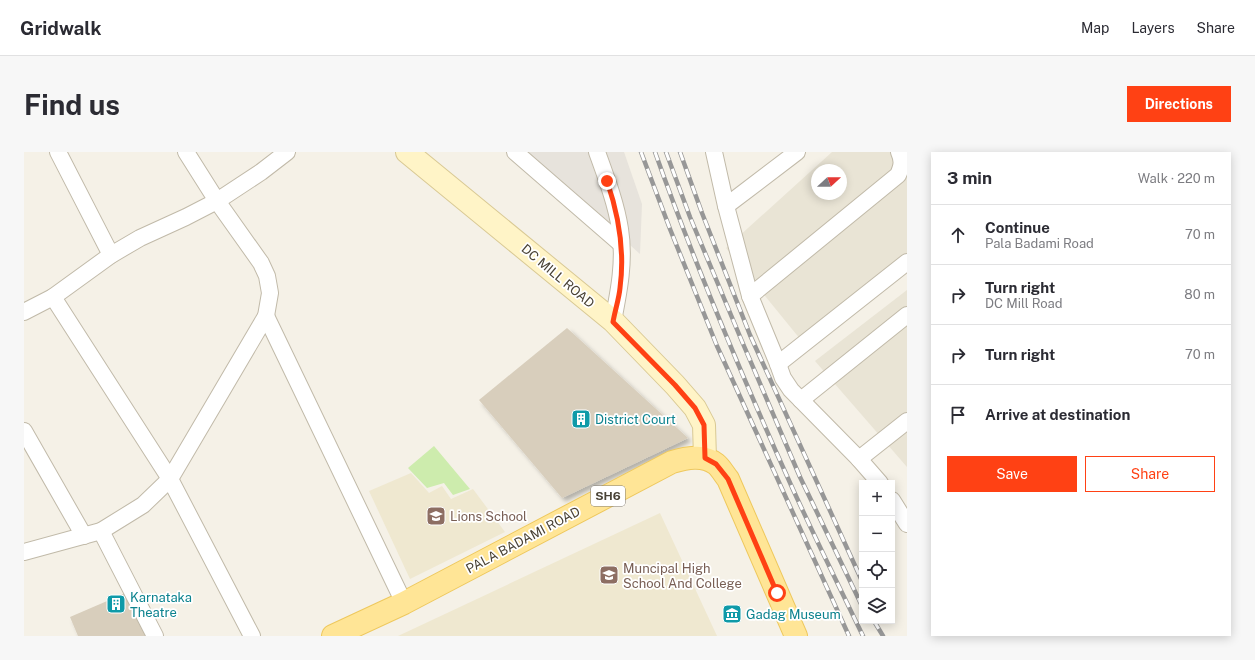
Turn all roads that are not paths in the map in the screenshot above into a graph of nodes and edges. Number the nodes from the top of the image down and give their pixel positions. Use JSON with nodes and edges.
{"nodes":[{"id":1,"x":58,"y":152,"type":"edge"},
{"id":2,"x":186,"y":152,"type":"edge"},
{"id":3,"x":288,"y":152,"type":"edge"},
{"id":4,"x":407,"y":152,"type":"edge"},
{"id":5,"x":515,"y":152,"type":"edge"},
{"id":6,"x":598,"y":152,"type":"edge"},
{"id":7,"x":714,"y":152,"type":"edge"},
{"id":8,"x":798,"y":152,"type":"edge"},
{"id":9,"x":899,"y":152,"type":"edge"},
{"id":10,"x":217,"y":201,"type":"junction"},
{"id":11,"x":726,"y":206,"type":"junction"},
{"id":12,"x":621,"y":244,"type":"junction"},
{"id":13,"x":111,"y":255,"type":"junction"},
{"id":14,"x":907,"y":262,"type":"edge"},
{"id":15,"x":750,"y":296,"type":"junction"},
{"id":16,"x":53,"y":297,"type":"junction"},
{"id":17,"x":24,"y":312,"type":"edge"},
{"id":18,"x":907,"y":315,"type":"edge"},
{"id":19,"x":266,"y":316,"type":"junction"},
{"id":20,"x":613,"y":322,"type":"junction"},
{"id":21,"x":778,"y":364,"type":"junction"},
{"id":22,"x":801,"y":400,"type":"junction"},
{"id":23,"x":907,"y":421,"type":"edge"},
{"id":24,"x":24,"y":431,"type":"edge"},
{"id":25,"x":705,"y":458,"type":"junction"},
{"id":26,"x":860,"y":459,"type":"junction"},
{"id":27,"x":170,"y":478,"type":"junction"},
{"id":28,"x":878,"y":480,"type":"edge"},
{"id":29,"x":895,"y":505,"type":"edge"},
{"id":30,"x":907,"y":524,"type":"edge"},
{"id":31,"x":102,"y":531,"type":"junction"},
{"id":32,"x":84,"y":536,"type":"junction"},
{"id":33,"x":24,"y":552,"type":"edge"},
{"id":34,"x":404,"y":603,"type":"junction"},
{"id":35,"x":155,"y":636,"type":"edge"},
{"id":36,"x":252,"y":636,"type":"edge"},
{"id":37,"x":333,"y":636,"type":"edge"},
{"id":38,"x":796,"y":636,"type":"edge"}],
"edges":[{"from":1,"to":13,"type":"street"},
{"from":2,"to":10,"type":"street"},
{"from":3,"to":10,"type":"street"},
{"from":4,"to":20,"type":"main road","name":"DC MILL ROAD"},
{"from":5,"to":12,"type":"street"},
{"from":6,"to":12,"type":"street"},
{"from":7,"to":11,"type":"street"},
{"from":8,"to":11,"type":"street"},
{"from":9,"to":15,"type":"street"},
{"from":10,"to":13,"type":"street"},
{"from":10,"to":19,"type":"street"},
{"from":11,"to":15,"type":"street"},
{"from":12,"to":20,"type":"street"},
{"from":13,"to":16,"type":"street"},
{"from":14,"to":21,"type":"street"},
{"from":15,"to":21,"type":"street"},
{"from":16,"to":17,"type":"street"},
{"from":16,"to":27,"type":"street"},
{"from":18,"to":22,"type":"street"},
{"from":19,"to":27,"type":"street"},
{"from":19,"to":34,"type":"street"},
{"from":20,"to":25,"type":"main road","name":"DC MILL ROAD"},
{"from":21,"to":22,"type":"street"},
{"from":22,"to":26,"type":"street"},
{"from":23,"to":26,"type":"street"},
{"from":24,"to":32,"type":"street"},
{"from":25,"to":34,"type":"main road","name":"PALA BADAMI ROAD","number":"SH6"},
{"from":25,"to":38,"type":"main road"},
{"from":26,"to":28,"type":"street"},
{"from":27,"to":31,"type":"street"},
{"from":27,"to":36,"type":"street"},
{"from":29,"to":30,"type":"street"},
{"from":31,"to":32,"type":"street"},
{"from":31,"to":35,"type":"street"},
{"from":32,"to":33,"type":"street"},
{"from":34,"to":37,"type":"main road","name":"PALA BADAMI ROAD","number":"SH6"}]}
